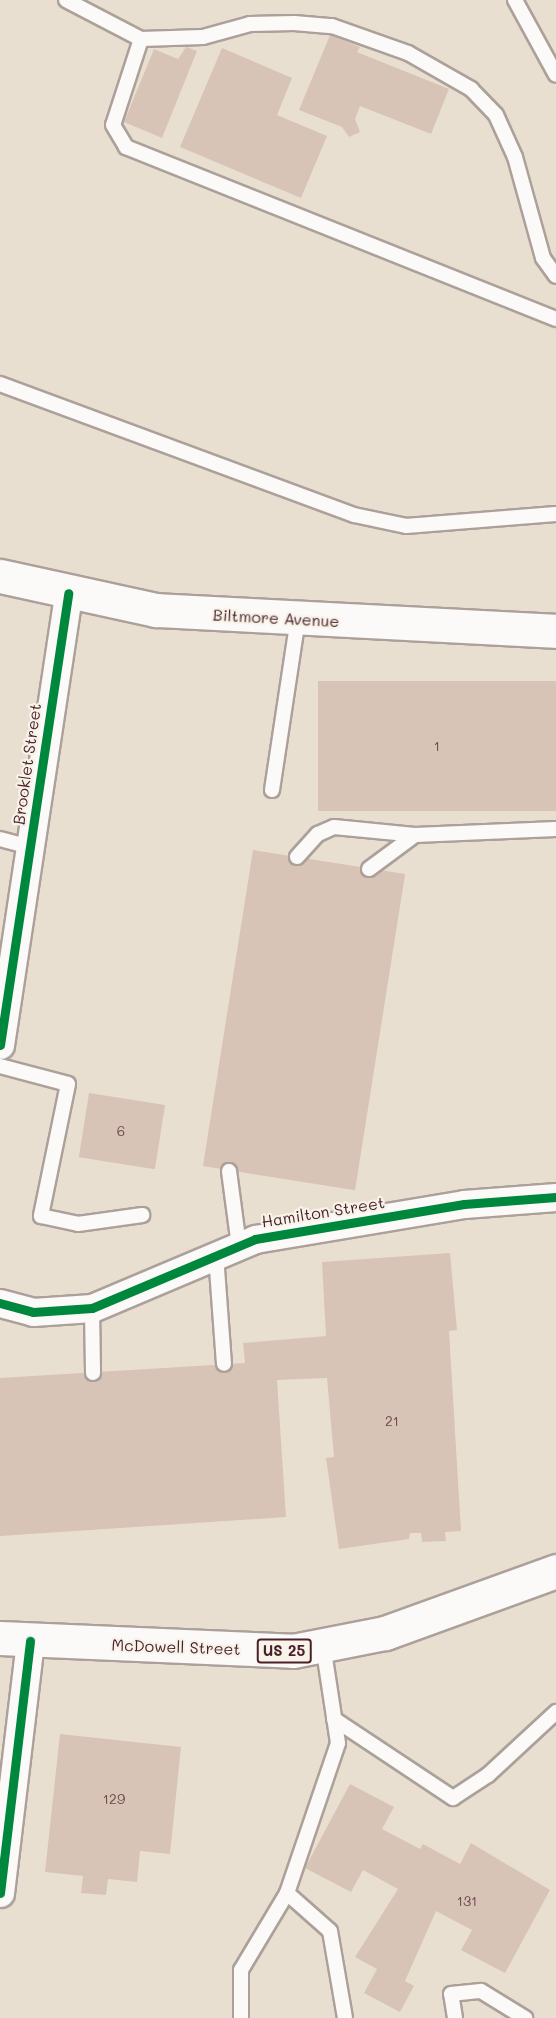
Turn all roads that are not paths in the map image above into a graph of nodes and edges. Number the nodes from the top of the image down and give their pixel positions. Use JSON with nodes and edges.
{"nodes":[{"id":1,"x":66,"y":0,"type":"edge"},
{"id":2,"x":515,"y":0,"type":"edge"},
{"id":3,"x":141,"y":39,"type":"junction"},
{"id":4,"x":556,"y":75,"type":"edge"},
{"id":5,"x":556,"y":276,"type":"edge"},
{"id":6,"x":556,"y":319,"type":"edge"},
{"id":7,"x":0,"y":384,"type":"edge"},
{"id":8,"x":556,"y":514,"type":"edge"},
{"id":9,"x":0,"y":576,"type":"edge"},
{"id":10,"x":68,"y":593,"type":"junction"},
{"id":11,"x":298,"y":619,"type":"junction"},
{"id":12,"x":556,"y":631,"type":"edge"},
{"id":13,"x":272,"y":790,"type":"dead end"},
{"id":14,"x":556,"y":829,"type":"edge"},
{"id":15,"x":416,"y":835,"type":"junction"},
{"id":16,"x":0,"y":839,"type":"edge"},
{"id":17,"x":30,"y":847,"type":"junction"},
{"id":18,"x":297,"y":857,"type":"dead end"},
{"id":19,"x":369,"y":870,"type":"dead end"},
{"id":20,"x":0,"y":1045,"type":"edge"},
{"id":21,"x":0,"y":1066,"type":"edge"},
{"id":22,"x":229,"y":1171,"type":"dead end"},
{"id":23,"x":556,"y":1197,"type":"edge"},
{"id":24,"x":142,"y":1215,"type":"dead end"},
{"id":25,"x":227,"y":1250,"type":"junction"},
{"id":26,"x":0,"y":1303,"type":"edge"},
{"id":27,"x":92,"y":1308,"type":"junction"},
{"id":28,"x":225,"y":1364,"type":"dead end"},
{"id":29,"x":93,"y":1373,"type":"dead end"},
{"id":30,"x":556,"y":1571,"type":"edge"},
{"id":31,"x":15,"y":1640,"type":"edge"},
{"id":32,"x":323,"y":1645,"type":"junction"},
{"id":33,"x":556,"y":1712,"type":"edge"},
{"id":34,"x":334,"y":1719,"type":"junction"},
{"id":35,"x":8,"y":1753,"type":"edge"},
{"id":36,"x":0,"y":1893,"type":"edge"},
{"id":37,"x":287,"y":1893,"type":"junction"},
{"id":38,"x":241,"y":2018,"type":"edge"},
{"id":39,"x":345,"y":2018,"type":"edge"},
{"id":40,"x":455,"y":2018,"type":"edge"},
{"id":41,"x":525,"y":2018,"type":"edge"}],
"edges":[{"from":1,"to":3,"type":"lane"},
{"from":2,"to":4,"type":"lane"},
{"from":3,"to":5,"type":"lane"},
{"from":3,"to":6,"type":"lane"},
{"from":7,"to":8,"type":"lane"},
{"from":9,"to":10,"type":"main road","name":"Biltmore Avenue"},
{"from":10,"to":11,"type":"main road","name":"Biltmore Avenue"},
{"from":10,"to":17,"type":"street","name":"Brooklet Street"},
{"from":11,"to":12,"type":"main road","name":"Biltmore Avenue"},
{"from":11,"to":13,"type":"lane"},
{"from":14,"to":15,"type":"lane"},
{"from":15,"to":18,"type":"lane"},
{"from":15,"to":19,"type":"lane"},
{"from":16,"to":17,"type":"lane"},
{"from":17,"to":20,"type":"street","name":"Brooklet Street"},
{"from":21,"to":24,"type":"lane"},
{"from":22,"to":25,"type":"lane"},
{"from":23,"to":25,"type":"street","name":"Hamilton Street"},
{"from":25,"to":27,"type":"street","name":"Hamilton Street"},
{"from":25,"to":28,"type":"lane"},
{"from":26,"to":27,"type":"street","name":"Hamilton Street"},
{"from":27,"to":29,"type":"lane"},
{"from":30,"to":32,"type":"main road","name":"McDowell Street","number":"US 25"},
{"from":31,"to":32,"type":"main road","name":"McDowell Street","number":"US 25"},
{"from":31,"to":35,"type":"street"},
{"from":32,"to":34,"type":"lane"},
{"from":33,"to":34,"type":"lane"},
{"from":34,"to":37,"type":"lane"},
{"from":35,"to":36,"type":"street"},
{"from":37,"to":38,"type":"lane"},
{"from":37,"to":39,"type":"lane"},
{"from":40,"to":41,"type":"lane"}]}
